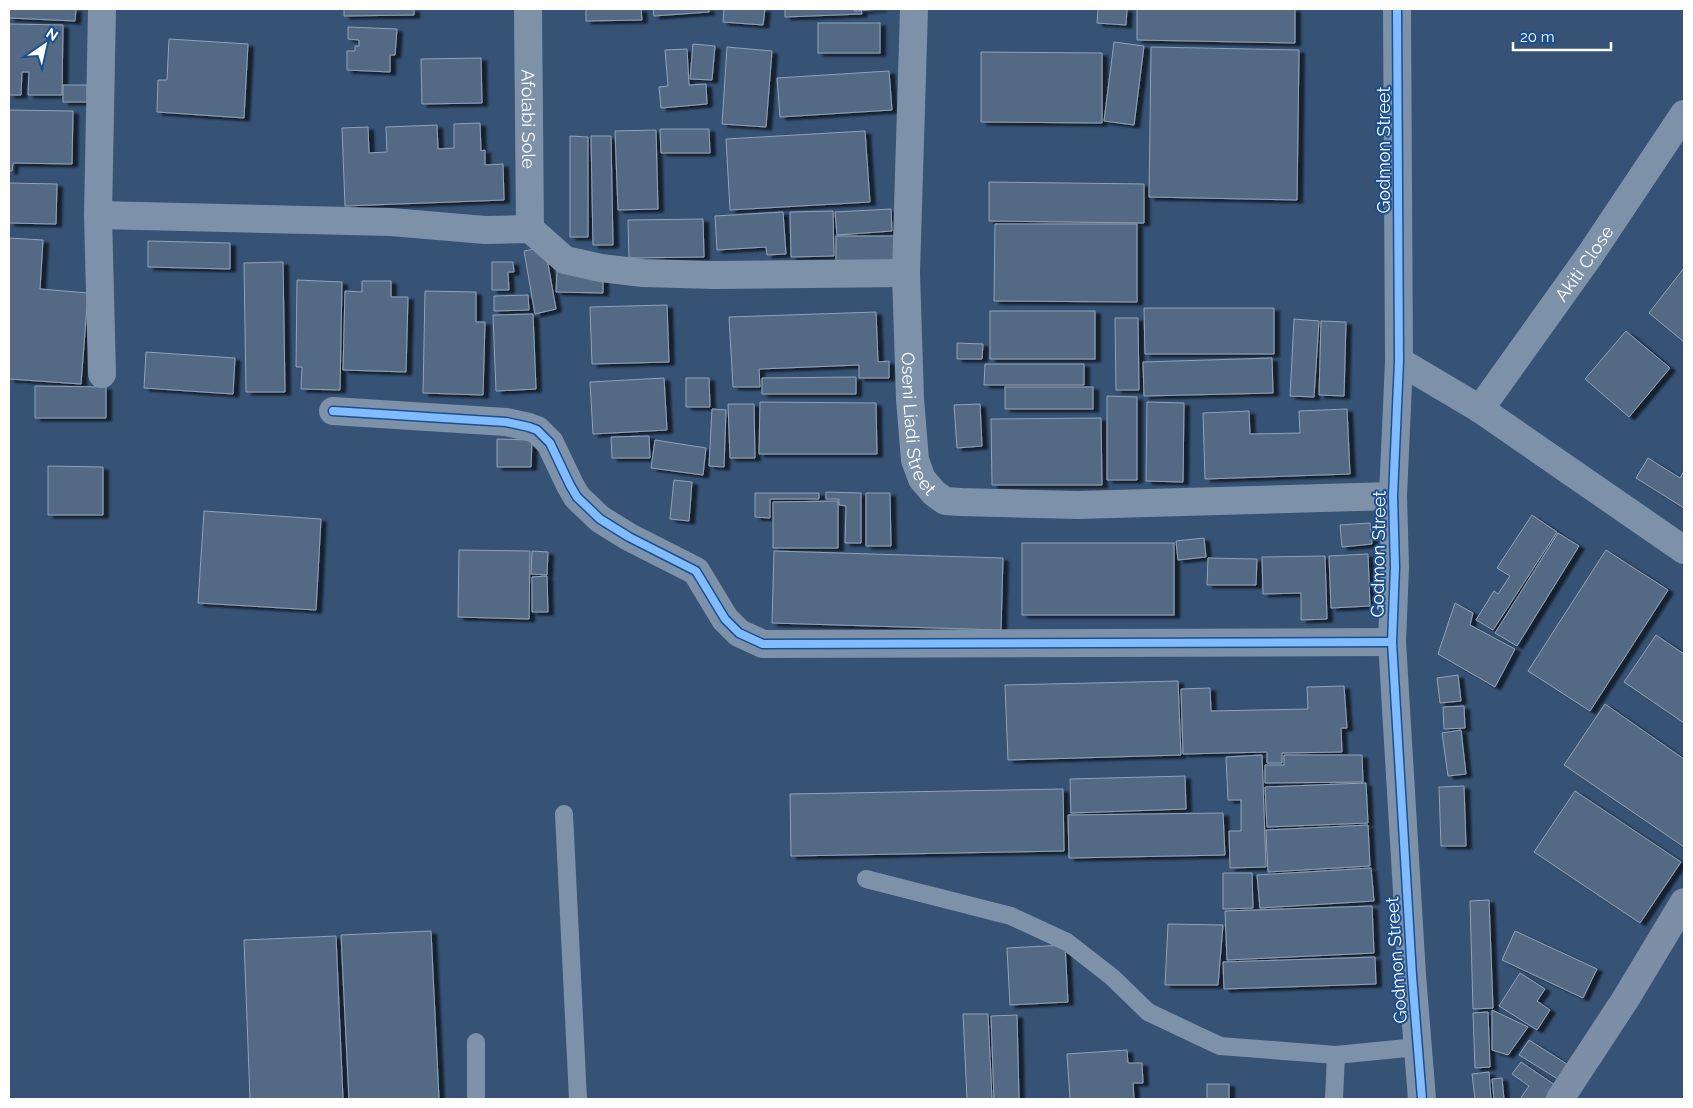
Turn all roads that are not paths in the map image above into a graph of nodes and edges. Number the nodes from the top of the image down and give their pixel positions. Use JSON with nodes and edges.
{"nodes":[{"id":1,"x":102,"y":9,"type":"edge"},
{"id":2,"x":528,"y":9,"type":"edge"},
{"id":3,"x":914,"y":9,"type":"edge"},
{"id":4,"x":1397,"y":9,"type":"edge"},
{"id":5,"x":1684,"y":114,"type":"edge"},
{"id":6,"x":98,"y":215,"type":"junction"},
{"id":7,"x":530,"y":229,"type":"junction"},
{"id":8,"x":906,"y":273,"type":"junction"},
{"id":9,"x":1399,"y":361,"type":"junction"},
{"id":10,"x":102,"y":374,"type":"dead end"},
{"id":11,"x":1480,"y":410,"type":"junction"},
{"id":12,"x":333,"y":411,"type":"dead end"},
{"id":13,"x":1393,"y":496,"type":"junction"},
{"id":14,"x":1684,"y":550,"type":"edge"},
{"id":15,"x":1392,"y":642,"type":"junction"},
{"id":16,"x":564,"y":814,"type":"dead end"},
{"id":17,"x":866,"y":879,"type":"dead end"},
{"id":18,"x":1684,"y":902,"type":"edge"},
{"id":19,"x":1625,"y":1000,"type":"junction"},
{"id":20,"x":476,"y":1042,"type":"dead end"},
{"id":21,"x":1417,"y":1048,"type":"junction"},
{"id":22,"x":1336,"y":1055,"type":"junction"},
{"id":23,"x":476,"y":1099,"type":"edge"},
{"id":24,"x":578,"y":1099,"type":"edge"},
{"id":25,"x":1334,"y":1099,"type":"edge"},
{"id":26,"x":1422,"y":1099,"type":"edge"},
{"id":27,"x":1560,"y":1099,"type":"edge"},
{"id":28,"x":1582,"y":1099,"type":"edge"}],
"edges":[{"from":1,"to":6,"type":"street"},
{"from":2,"to":7,"type":"street","name":"Afolabi Sole"},
{"from":3,"to":8,"type":"street","name":"Oseni Liadi Street"},
{"from":4,"to":9,"type":"street","name":"Godmon Street"},
{"from":5,"to":11,"type":"street","name":"Akiti Close"},
{"from":6,"to":7,"type":"street"},
{"from":6,"to":10,"type":"street"},
{"from":7,"to":8,"type":"street"},
{"from":8,"to":13,"type":"street","name":"Oseni Liadi Street"},
{"from":9,"to":11,"type":"street"},
{"from":9,"to":13,"type":"street","name":"Godmon Street"},
{"from":11,"to":14,"type":"street"},
{"from":12,"to":15,"type":"street"},
{"from":13,"to":15,"type":"street","name":"Godmon Street"},
{"from":15,"to":21,"type":"street","name":"Godmon Street"},
{"from":16,"to":24,"type":"lane"},
{"from":17,"to":22,"type":"lane"},
{"from":18,"to":19,"type":"main road"},
{"from":19,"to":27,"type":"main road"},
{"from":19,"to":28,"type":"main road"},
{"from":20,"to":23,"type":"lane"},
{"from":21,"to":22,"type":"lane"},
{"from":21,"to":26,"type":"street","name":"Godmon Street"},
{"from":22,"to":25,"type":"lane"}]}
